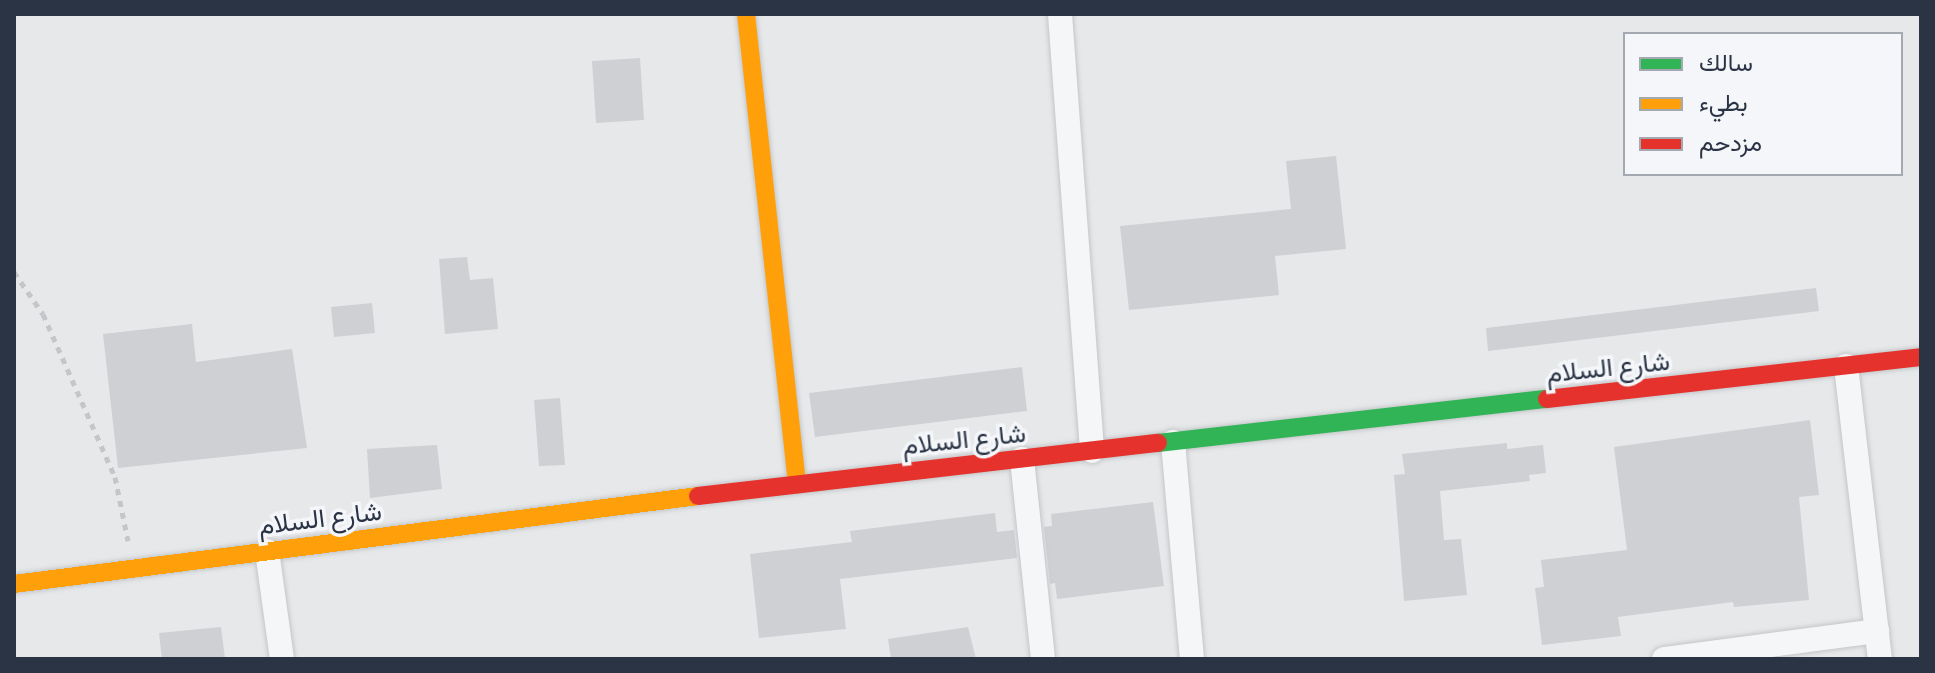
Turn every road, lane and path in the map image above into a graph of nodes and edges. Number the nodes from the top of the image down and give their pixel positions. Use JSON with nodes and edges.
{"nodes":[{"id":1,"x":746,"y":14,"type":"edge"},
{"id":2,"x":1060,"y":14,"type":"edge"},
{"id":3,"x":14,"y":272,"type":"edge"},
{"id":4,"x":1921,"y":357,"type":"edge"},
{"id":5,"x":1846,"y":366,"type":"junction"},
{"id":6,"x":1173,"y":442,"type":"junction"},
{"id":7,"x":1092,"y":451,"type":"junction"},
{"id":8,"x":1022,"y":459,"type":"junction"},
{"id":9,"x":797,"y":484,"type":"junction"},
{"id":10,"x":267,"y":551,"type":"junction"},
{"id":11,"x":131,"y":570,"type":"junction"},
{"id":12,"x":14,"y":584,"type":"edge"},
{"id":13,"x":1877,"y":631,"type":"junction"},
{"id":14,"x":282,"y":659,"type":"edge"},
{"id":15,"x":1043,"y":659,"type":"edge"},
{"id":16,"x":1192,"y":659,"type":"edge"},
{"id":17,"x":1664,"y":659,"type":"edge"},
{"id":18,"x":1880,"y":659,"type":"edge"}],
"edges":[{"from":1,"to":9,"type":"main road"},
{"from":2,"to":7,"type":"street"},
{"from":3,"to":11,"type":"path"},
{"from":4,"to":5,"type":"main road","name":"شارع السلام"},
{"from":5,"to":6,"type":"main road","name":"شارع السلام"},
{"from":5,"to":13,"type":"street"},
{"from":6,"to":7,"type":"main road","name":"شارع السلام"},
{"from":6,"to":16,"type":"street"},
{"from":7,"to":8,"type":"main road","name":"شارع السلام"},
{"from":8,"to":9,"type":"main road","name":"شارع السلام"},
{"from":8,"to":15,"type":"street"},
{"from":9,"to":10,"type":"main road","name":"شارع السلام"},
{"from":10,"to":11,"type":"main road","name":"شارع السلام"},
{"from":10,"to":14,"type":"street"},
{"from":11,"to":12,"type":"main road","name":"شارع السلام"},
{"from":13,"to":17,"type":"street"},
{"from":13,"to":18,"type":"street"}]}
